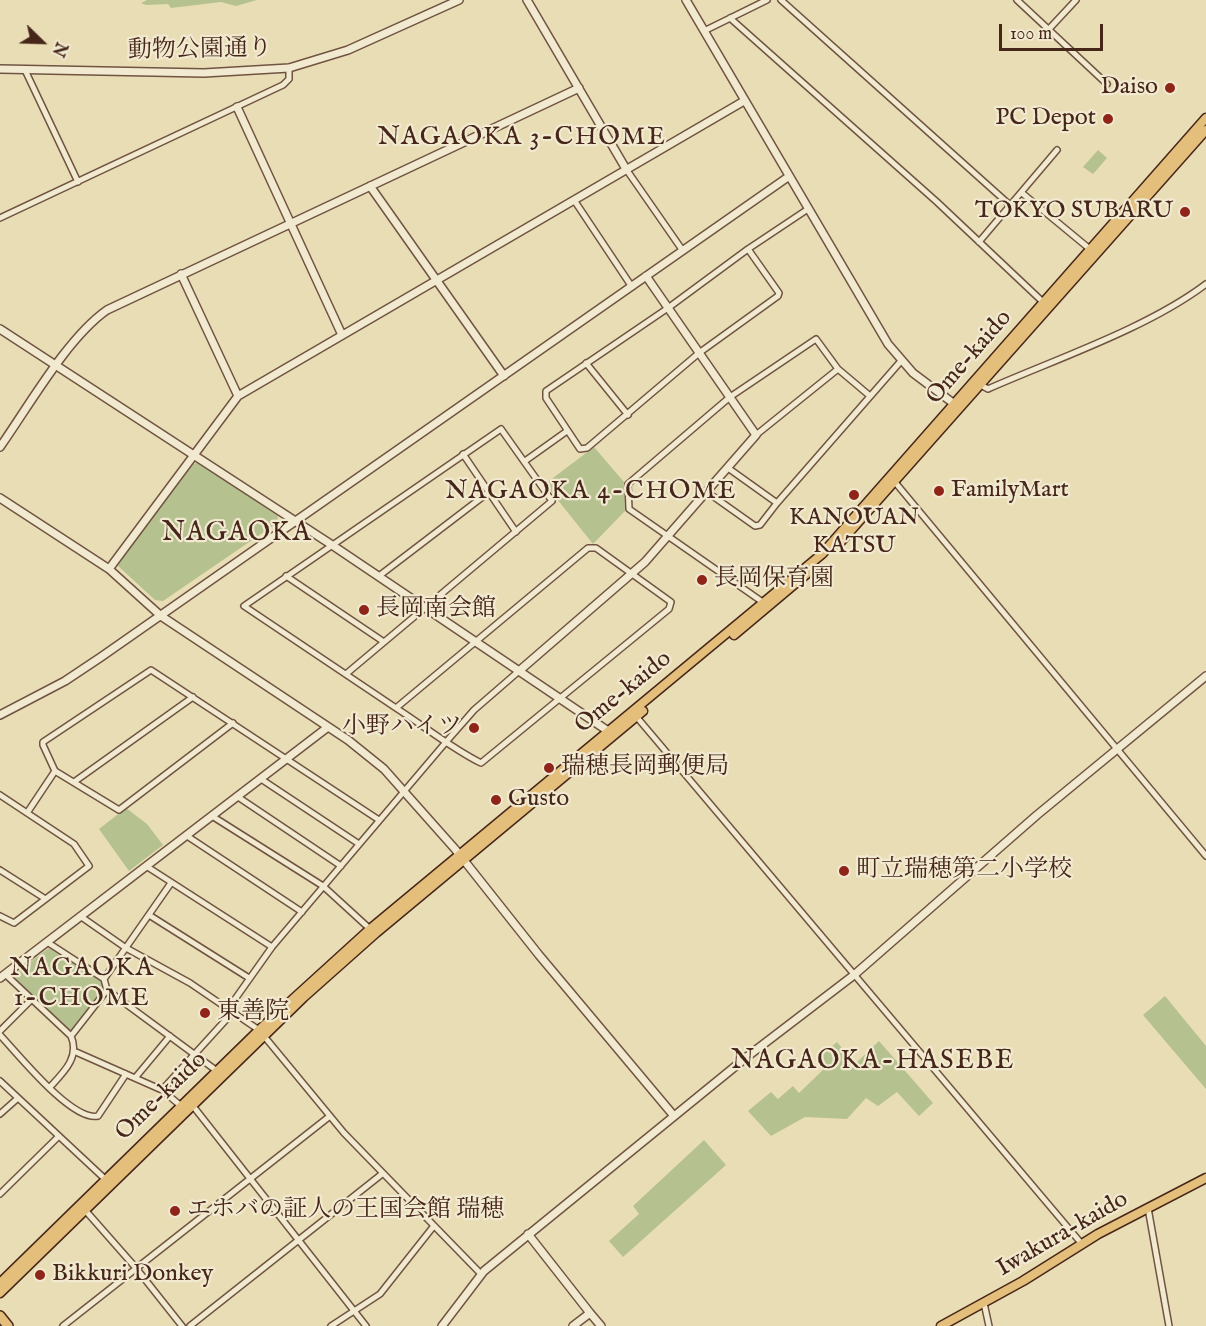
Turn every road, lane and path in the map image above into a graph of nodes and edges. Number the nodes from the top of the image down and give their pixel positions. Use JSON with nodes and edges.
{"nodes":[{"id":1,"x":459,"y":0,"type":"edge"},
{"id":2,"x":527,"y":0,"type":"edge"},
{"id":3,"x":686,"y":0,"type":"edge"},
{"id":4,"x":766,"y":0,"type":"edge"},
{"id":5,"x":781,"y":0,"type":"edge"},
{"id":6,"x":1017,"y":0,"type":"edge"},
{"id":7,"x":1076,"y":0,"type":"edge"},
{"id":8,"x":730,"y":18,"type":"junction"},
{"id":9,"x":1049,"y":29,"type":"junction"},
{"id":10,"x":704,"y":31,"type":"junction"},
{"id":11,"x":289,"y":68,"type":"junction"},
{"id":12,"x":0,"y":69,"type":"edge"},
{"id":13,"x":25,"y":70,"type":"junction"},
{"id":14,"x":1107,"y":84,"type":"dead end"},
{"id":15,"x":579,"y":88,"type":"junction"},
{"id":16,"x":744,"y":100,"type":"junction"},
{"id":17,"x":237,"y":107,"type":"junction"},
{"id":18,"x":1206,"y":119,"type":"edge"},
{"id":19,"x":1206,"y":130,"type":"edge"},
{"id":20,"x":1057,"y":150,"type":"dead end"},
{"id":21,"x":626,"y":169,"type":"junction"},
{"id":22,"x":788,"y":177,"type":"junction"},
{"id":23,"x":78,"y":182,"type":"junction"},
{"id":24,"x":370,"y":186,"type":"junction"},
{"id":25,"x":1022,"y":193,"type":"junction"},
{"id":26,"x":574,"y":200,"type":"junction"},
{"id":27,"x":1011,"y":206,"type":"junction"},
{"id":28,"x":808,"y":209,"type":"junction"},
{"id":29,"x":0,"y":218,"type":"edge"},
{"id":30,"x":290,"y":224,"type":"junction"},
{"id":31,"x":979,"y":242,"type":"junction"},
{"id":32,"x":748,"y":249,"type":"junction"},
{"id":33,"x":683,"y":250,"type":"junction"},
{"id":34,"x":1091,"y":250,"type":"junction"},
{"id":35,"x":182,"y":274,"type":"junction"},
{"id":36,"x":646,"y":276,"type":"junction"},
{"id":37,"x":436,"y":281,"type":"junction"},
{"id":38,"x":1206,"y":284,"type":"edge"},
{"id":39,"x":632,"y":286,"type":"junction"},
{"id":40,"x":1044,"y":303,"type":"junction"},
{"id":41,"x":668,"y":308,"type":"junction"},
{"id":42,"x":0,"y":329,"type":"edge"},
{"id":43,"x":342,"y":335,"type":"junction"},
{"id":44,"x":699,"y":353,"type":"junction"},
{"id":45,"x":901,"y":361,"type":"junction"},
{"id":46,"x":586,"y":363,"type":"junction"},
{"id":47,"x":58,"y":364,"type":"junction"},
{"id":48,"x":838,"y":369,"type":"junction"},
{"id":49,"x":504,"y":376,"type":"junction"},
{"id":50,"x":978,"y":383,"type":"junction"},
{"id":51,"x":238,"y":396,"type":"junction"},
{"id":52,"x":870,"y":396,"type":"junction"},
{"id":53,"x":730,"y":398,"type":"junction"},
{"id":54,"x":958,"y":406,"type":"junction"},
{"id":55,"x":628,"y":415,"type":"junction"},
{"id":56,"x":567,"y":431,"type":"junction"},
{"id":57,"x":756,"y":435,"type":"junction"},
{"id":58,"x":0,"y":447,"type":"edge"},
{"id":59,"x":463,"y":454,"type":"junction"},
{"id":60,"x":195,"y":455,"type":"junction"},
{"id":61,"x":525,"y":461,"type":"junction"},
{"id":62,"x":728,"y":468,"type":"junction"},
{"id":63,"x":893,"y":480,"type":"junction"},
{"id":64,"x":489,"y":492,"type":"junction"},
{"id":65,"x":707,"y":492,"type":"junction"},
{"id":66,"x":0,"y":498,"type":"edge"},
{"id":67,"x":777,"y":503,"type":"junction"},
{"id":68,"x":296,"y":522,"type":"junction"},
{"id":69,"x":516,"y":532,"type":"junction"},
{"id":70,"x":668,"y":536,"type":"junction"},
{"id":71,"x":332,"y":545,"type":"junction"},
{"id":72,"x":109,"y":569,"type":"junction"},
{"id":73,"x":632,"y":574,"type":"junction"},
{"id":74,"x":286,"y":576,"type":"junction"},
{"id":75,"x":379,"y":576,"type":"junction"},
{"id":76,"x":764,"y":603,"type":"junction"},
{"id":77,"x":426,"y":608,"type":"junction"},
{"id":78,"x":161,"y":616,"type":"junction"},
{"id":79,"x":384,"y":642,"type":"junction"},
{"id":80,"x":476,"y":642,"type":"junction"},
{"id":81,"x":519,"y":671,"type":"junction"},
{"id":82,"x":346,"y":674,"type":"junction"},
{"id":83,"x":1206,"y":677,"type":"edge"},
{"id":84,"x":193,"y":697,"type":"junction"},
{"id":85,"x":560,"y":698,"type":"junction"},
{"id":86,"x":396,"y":708,"type":"junction"},
{"id":87,"x":634,"y":714,"type":"junction"},
{"id":88,"x":0,"y":715,"type":"edge"},
{"id":89,"x":233,"y":723,"type":"junction"},
{"id":90,"x":328,"y":727,"type":"junction"},
{"id":91,"x":611,"y":733,"type":"junction"},
{"id":92,"x":446,"y":742,"type":"junction"},
{"id":93,"x":1117,"y":749,"type":"junction"},
{"id":94,"x":287,"y":759,"type":"junction"},
{"id":95,"x":55,"y":771,"type":"junction"},
{"id":96,"x":261,"y":779,"type":"junction"},
{"id":97,"x":74,"y":782,"type":"junction"},
{"id":98,"x":405,"y":791,"type":"junction"},
{"id":99,"x":0,"y":795,"type":"edge"},
{"id":100,"x":238,"y":797,"type":"junction"},
{"id":101,"x":27,"y":813,"type":"junction"},
{"id":102,"x":212,"y":816,"type":"junction"},
{"id":103,"x":379,"y":820,"type":"junction"},
{"id":104,"x":187,"y":836,"type":"junction"},
{"id":105,"x":359,"y":844,"type":"junction"},
{"id":106,"x":1206,"y":856,"type":"edge"},
{"id":107,"x":461,"y":858,"type":"junction"},
{"id":108,"x":146,"y":866,"type":"junction"},
{"id":109,"x":341,"y":866,"type":"junction"},
{"id":110,"x":0,"y":870,"type":"edge"},
{"id":111,"x":171,"y":883,"type":"junction"},
{"id":112,"x":323,"y":886,"type":"junction"},
{"id":113,"x":44,"y":898,"type":"junction"},
{"id":114,"x":302,"y":912,"type":"junction"},
{"id":115,"x":149,"y":915,"type":"junction"},
{"id":116,"x":0,"y":916,"type":"edge"},
{"id":117,"x":80,"y":916,"type":"junction"},
{"id":118,"x":370,"y":929,"type":"junction"},
{"id":119,"x":47,"y":942,"type":"junction"},
{"id":120,"x":272,"y":947,"type":"junction"},
{"id":121,"x":126,"y":948,"type":"junction"},
{"id":122,"x":854,"y":975,"type":"junction"},
{"id":123,"x":3,"y":976,"type":"edge"},
{"id":124,"x":249,"y":978,"type":"junction"},
{"id":125,"x":104,"y":979,"type":"junction"},
{"id":126,"x":107,"y":990,"type":"junction"},
{"id":127,"x":32,"y":999,"type":"junction"},
{"id":128,"x":231,"y":1010,"type":"junction"},
{"id":129,"x":0,"y":1031,"type":"edge"},
{"id":130,"x":261,"y":1033,"type":"junction"},
{"id":131,"x":0,"y":1035,"type":"edge"},
{"id":132,"x":71,"y":1036,"type":"junction"},
{"id":133,"x":170,"y":1036,"type":"junction"},
{"id":134,"x":76,"y":1052,"type":"junction"},
{"id":135,"x":196,"y":1055,"type":"junction"},
{"id":136,"x":217,"y":1071,"type":"junction"},
{"id":137,"x":126,"y":1074,"type":"junction"},
{"id":138,"x":135,"y":1078,"type":"junction"},
{"id":139,"x":0,"y":1081,"type":"edge"},
{"id":140,"x":50,"y":1087,"type":"junction"},
{"id":141,"x":162,"y":1090,"type":"junction"},
{"id":142,"x":18,"y":1098,"type":"junction"},
{"id":143,"x":181,"y":1106,"type":"junction"},
{"id":144,"x":193,"y":1106,"type":"junction"},
{"id":145,"x":0,"y":1114,"type":"edge"},
{"id":146,"x":330,"y":1116,"type":"junction"},
{"id":147,"x":674,"y":1116,"type":"junction"},
{"id":148,"x":59,"y":1136,"type":"junction"},
{"id":149,"x":382,"y":1174,"type":"junction"},
{"id":150,"x":250,"y":1178,"type":"junction"},
{"id":151,"x":1206,"y":1178,"type":"edge"},
{"id":152,"x":105,"y":1179,"type":"junction"},
{"id":153,"x":0,"y":1194,"type":"edge"},
{"id":154,"x":1148,"y":1208,"type":"junction"},
{"id":155,"x":85,"y":1210,"type":"junction"},
{"id":156,"x":434,"y":1227,"type":"junction"},
{"id":157,"x":528,"y":1234,"type":"junction"},
{"id":158,"x":298,"y":1239,"type":"junction"},
{"id":159,"x":1081,"y":1244,"type":"junction"},
{"id":160,"x":136,"y":1268,"type":"junction"},
{"id":161,"x":481,"y":1274,"type":"junction"},
{"id":162,"x":0,"y":1283,"type":"edge"},
{"id":163,"x":0,"y":1293,"type":"edge"},
{"id":164,"x":984,"y":1303,"type":"junction"},
{"id":165,"x":354,"y":1311,"type":"junction"},
{"id":166,"x":590,"y":1313,"type":"junction"},
{"id":167,"x":0,"y":1316,"type":"edge"},
{"id":168,"x":8,"y":1326,"type":"edge"},
{"id":169,"x":63,"y":1326,"type":"edge"},
{"id":170,"x":182,"y":1326,"type":"edge"},
{"id":171,"x":190,"y":1326,"type":"edge"},
{"id":172,"x":331,"y":1326,"type":"edge"},
{"id":173,"x":366,"y":1326,"type":"edge"},
{"id":174,"x":442,"y":1326,"type":"edge"},
{"id":175,"x":573,"y":1326,"type":"edge"},
{"id":176,"x":601,"y":1326,"type":"edge"},
{"id":177,"x":941,"y":1326,"type":"edge"},
{"id":178,"x":989,"y":1326,"type":"edge"},
{"id":179,"x":1169,"y":1326,"type":"edge"}],
"edges":[{"from":1,"to":11,"type":"street","name":"動物公園通り"},
{"from":2,"to":15,"type":"street"},
{"from":3,"to":10,"type":"street"},
{"from":4,"to":8,"type":"street"},
{"from":5,"to":27,"type":"street"},
{"from":6,"to":9,"type":"street"},
{"from":7,"to":9,"type":"street"},
{"from":8,"to":10,"type":"street"},
{"from":8,"to":31,"type":"street"},
{"from":9,"to":14,"type":"street"},
{"from":10,"to":16,"type":"street"},
{"from":11,"to":13,"type":"street","name":"動物公園通り"},
{"from":11,"to":17,"type":"street"},
{"from":12,"to":13,"type":"street","name":"動物公園通り"},
{"from":13,"to":23,"type":"street"},
{"from":15,"to":21,"type":"street"},
{"from":15,"to":24,"type":"street"},
{"from":16,"to":21,"type":"street"},
{"from":16,"to":22,"type":"street"},
{"from":17,"to":23,"type":"street"},
{"from":17,"to":30,"type":"street"},
{"from":18,"to":34,"type":"main road","name":"Ome-kaido"},
{"from":19,"to":50,"type":"main road","name":"Ome-kaido"},
{"from":20,"to":25,"type":"street"},
{"from":21,"to":26,"type":"street"},
{"from":21,"to":33,"type":"street"},
{"from":22,"to":28,"type":"street"},
{"from":22,"to":33,"type":"street"},
{"from":23,"to":29,"type":"street"},
{"from":24,"to":30,"type":"street"},
{"from":24,"to":37,"type":"street"},
{"from":25,"to":27,"type":"street"},
{"from":25,"to":34,"type":"street"},
{"from":26,"to":37,"type":"street"},
{"from":26,"to":39,"type":"street"},
{"from":27,"to":31,"type":"street"},
{"from":28,"to":32,"type":"street"},
{"from":28,"to":45,"type":"street"},
{"from":30,"to":35,"type":"street"},
{"from":30,"to":43,"type":"street"},
{"from":31,"to":40,"type":"street"},
{"from":32,"to":41,"type":"street"},
{"from":32,"to":44,"type":"street"},
{"from":33,"to":36,"type":"street"},
{"from":34,"to":40,"type":"main road","name":"Ome-kaido"},
{"from":35,"to":47,"type":"street"},
{"from":35,"to":51,"type":"street"},
{"from":36,"to":39,"type":"street"},
{"from":36,"to":41,"type":"street"},
{"from":37,"to":43,"type":"street"},
{"from":37,"to":49,"type":"street"},
{"from":38,"to":50,"type":"street"},
{"from":39,"to":49,"type":"street"},
{"from":40,"to":50,"type":"main road","name":"Ome-kaido"},
{"from":41,"to":44,"type":"street"},
{"from":41,"to":46,"type":"street"},
{"from":42,"to":47,"type":"street"},
{"from":43,"to":51,"type":"street"},
{"from":44,"to":53,"type":"street"},
{"from":44,"to":55,"type":"street"},
{"from":45,"to":52,"type":"street"},
{"from":45,"to":54,"type":"street"},
{"from":46,"to":55,"type":"street"},
{"from":46,"to":56,"type":"street"},
{"from":47,"to":58,"type":"street"},
{"from":47,"to":60,"type":"street"},
{"from":48,"to":52,"type":"street"},
{"from":48,"to":53,"type":"street"},
{"from":48,"to":57,"type":"street"},
{"from":49,"to":68,"type":"street"},
{"from":50,"to":54,"type":"main road","name":"Ome-kaido"},
{"from":51,"to":60,"type":"street"},
{"from":52,"to":67,"type":"street"},
{"from":53,"to":57,"type":"street"},
{"from":53,"to":70,"type":"street"},
{"from":54,"to":63,"type":"main road","name":"Ome-kaido"},
{"from":55,"to":56,"type":"street"},
{"from":56,"to":61,"type":"street"},
{"from":57,"to":62,"type":"street"},
{"from":59,"to":61,"type":"street"},
{"from":59,"to":64,"type":"street"},
{"from":59,"to":71,"type":"street"},
{"from":60,"to":68,"type":"street"},
{"from":60,"to":72,"type":"street"},
{"from":61,"to":69,"type":"street"},
{"from":62,"to":65,"type":"street"},
{"from":62,"to":67,"type":"street"},
{"from":63,"to":76,"type":"main road","name":"Ome-kaido"},
{"from":63,"to":87,"type":"main road","name":"Ome-kaido"},
{"from":63,"to":93,"type":"street"},
{"from":64,"to":69,"type":"street"},
{"from":64,"to":75,"type":"street"},
{"from":65,"to":67,"type":"street"},
{"from":65,"to":70,"type":"street"},
{"from":66,"to":72,"type":"street"},
{"from":68,"to":71,"type":"street"},
{"from":68,"to":78,"type":"street"},
{"from":69,"to":77,"type":"street"},
{"from":70,"to":73,"type":"street"},
{"from":70,"to":76,"type":"street"},
{"from":71,"to":74,"type":"street"},
{"from":71,"to":75,"type":"street"},
{"from":72,"to":78,"type":"street"},
{"from":73,"to":80,"type":"street"},
{"from":73,"to":81,"type":"street"},
{"from":73,"to":85,"type":"street"},
{"from":74,"to":79,"type":"street"},
{"from":74,"to":82,"type":"street"},
{"from":75,"to":77,"type":"street"},
{"from":76,"to":87,"type":"main road","name":"Ome-kaido"},
{"from":77,"to":79,"type":"street"},
{"from":77,"to":80,"type":"street"},
{"from":78,"to":88,"type":"street"},
{"from":78,"to":90,"type":"street"},
{"from":79,"to":82,"type":"street"},
{"from":80,"to":81,"type":"street"},
{"from":80,"to":86,"type":"street"},
{"from":81,"to":85,"type":"street"},
{"from":81,"to":92,"type":"street"},
{"from":82,"to":86,"type":"street"},
{"from":83,"to":93,"type":"street"},
{"from":84,"to":89,"type":"street"},
{"from":84,"to":95,"type":"street"},
{"from":84,"to":97,"type":"street"},
{"from":85,"to":91,"type":"street"},
{"from":85,"to":92,"type":"street"},
{"from":86,"to":92,"type":"street"},
{"from":87,"to":91,"type":"main road","name":"Ome-kaido"},
{"from":87,"to":122,"type":"street"},
{"from":89,"to":94,"type":"street"},
{"from":89,"to":97,"type":"street"},
{"from":90,"to":94,"type":"street"},
{"from":90,"to":98,"type":"street"},
{"from":91,"to":107,"type":"main road","name":"Ome-kaido"},
{"from":92,"to":98,"type":"street"},
{"from":93,"to":106,"type":"street"},
{"from":93,"to":122,"type":"street"},
{"from":94,"to":96,"type":"street"},
{"from":94,"to":103,"type":"street"},
{"from":95,"to":97,"type":"street"},
{"from":95,"to":101,"type":"street"},
{"from":96,"to":100,"type":"street"},
{"from":96,"to":105,"type":"street"},
{"from":98,"to":103,"type":"street"},
{"from":98,"to":107,"type":"street"},
{"from":99,"to":101,"type":"street"},
{"from":100,"to":102,"type":"street"},
{"from":100,"to":109,"type":"street"},
{"from":101,"to":113,"type":"street"},
{"from":102,"to":104,"type":"street"},
{"from":102,"to":112,"type":"street"},
{"from":103,"to":105,"type":"street"},
{"from":104,"to":108,"type":"street"},
{"from":104,"to":114,"type":"street"},
{"from":105,"to":109,"type":"street"},
{"from":107,"to":118,"type":"main road","name":"Ome-kaido"},
{"from":107,"to":130,"type":"main road","name":"Ome-kaido"},
{"from":107,"to":147,"type":"street"},
{"from":108,"to":111,"type":"street"},
{"from":108,"to":117,"type":"street"},
{"from":109,"to":112,"type":"street"},
{"from":110,"to":113,"type":"street"},
{"from":111,"to":115,"type":"street"},
{"from":111,"to":120,"type":"street"},
{"from":112,"to":114,"type":"street"},
{"from":112,"to":118,"type":"street"},
{"from":113,"to":116,"type":"street"},
{"from":114,"to":120,"type":"street"},
{"from":115,"to":121,"type":"street"},
{"from":115,"to":124,"type":"street"},
{"from":117,"to":119,"type":"street"},
{"from":117,"to":121,"type":"street"},
{"from":118,"to":130,"type":"main road","name":"Ome-kaido"},
{"from":119,"to":123,"type":"street"},
{"from":119,"to":125,"type":"street"},
{"from":120,"to":124,"type":"street"},
{"from":121,"to":125,"type":"street"},
{"from":121,"to":128,"type":"street"},
{"from":122,"to":147,"type":"street"},
{"from":122,"to":159,"type":"street"},
{"from":123,"to":127,"type":"street"},
{"from":124,"to":128,"type":"street"},
{"from":125,"to":126,"type":"street"},
{"from":126,"to":132,"type":"street"},
{"from":126,"to":133,"type":"street"},
{"from":127,"to":129,"type":"street"},
{"from":127,"to":132,"type":"street"},
{"from":128,"to":130,"type":"street"},
{"from":128,"to":135,"type":"street"},
{"from":130,"to":136,"type":"main road","name":"Ome-kaido"},
{"from":130,"to":144,"type":"main road","name":"Ome-kaido"},
{"from":130,"to":146,"type":"street"},
{"from":131,"to":140,"type":"street"},
{"from":132,"to":134,"type":"street"},
{"from":133,"to":135,"type":"street"},
{"from":133,"to":138,"type":"street"},
{"from":134,"to":137,"type":"street"},
{"from":134,"to":140,"type":"street"},
{"from":135,"to":136,"type":"street"},
{"from":135,"to":141,"type":"street"},
{"from":136,"to":143,"type":"main road","name":"Ome-kaido"},
{"from":137,"to":138,"type":"street"},
{"from":137,"to":140,"type":"street"},
{"from":138,"to":141,"type":"street"},
{"from":139,"to":142,"type":"street"},
{"from":141,"to":143,"type":"street"},
{"from":142,"to":145,"type":"street"},
{"from":142,"to":148,"type":"street"},
{"from":143,"to":152,"type":"main road","name":"Ome-kaido"},
{"from":144,"to":150,"type":"street"},
{"from":144,"to":155,"type":"main road","name":"Ome-kaido"},
{"from":146,"to":149,"type":"street"},
{"from":146,"to":150,"type":"street"},
{"from":147,"to":157,"type":"street"},
{"from":148,"to":152,"type":"street"},
{"from":148,"to":153,"type":"street"},
{"from":149,"to":156,"type":"street"},
{"from":149,"to":158,"type":"street"},
{"from":150,"to":158,"type":"street"},
{"from":150,"to":160,"type":"street"},
{"from":151,"to":154,"type":"main road","name":"Iwakura-kaido"},
{"from":152,"to":162,"type":"main road","name":"Ome-kaido"},
{"from":154,"to":159,"type":"main road","name":"Iwakura-kaido"},
{"from":154,"to":179,"type":"street"},
{"from":155,"to":160,"type":"street"},
{"from":155,"to":163,"type":"main road","name":"Ome-kaido"},
{"from":156,"to":161,"type":"street"},
{"from":156,"to":165,"type":"street"},
{"from":157,"to":161,"type":"street"},
{"from":157,"to":166,"type":"street"},
{"from":158,"to":165,"type":"street"},
{"from":158,"to":171,"type":"street"},
{"from":159,"to":164,"type":"main road","name":"Iwakura-kaido"},
{"from":160,"to":169,"type":"street"},
{"from":160,"to":170,"type":"street"},
{"from":161,"to":174,"type":"street"},
{"from":164,"to":177,"type":"main road","name":"Iwakura-kaido"},
{"from":164,"to":178,"type":"street"},
{"from":165,"to":172,"type":"street"},
{"from":165,"to":173,"type":"street"},
{"from":166,"to":175,"type":"street"},
{"from":166,"to":176,"type":"street"},
{"from":167,"to":168,"type":"highway"}]}
